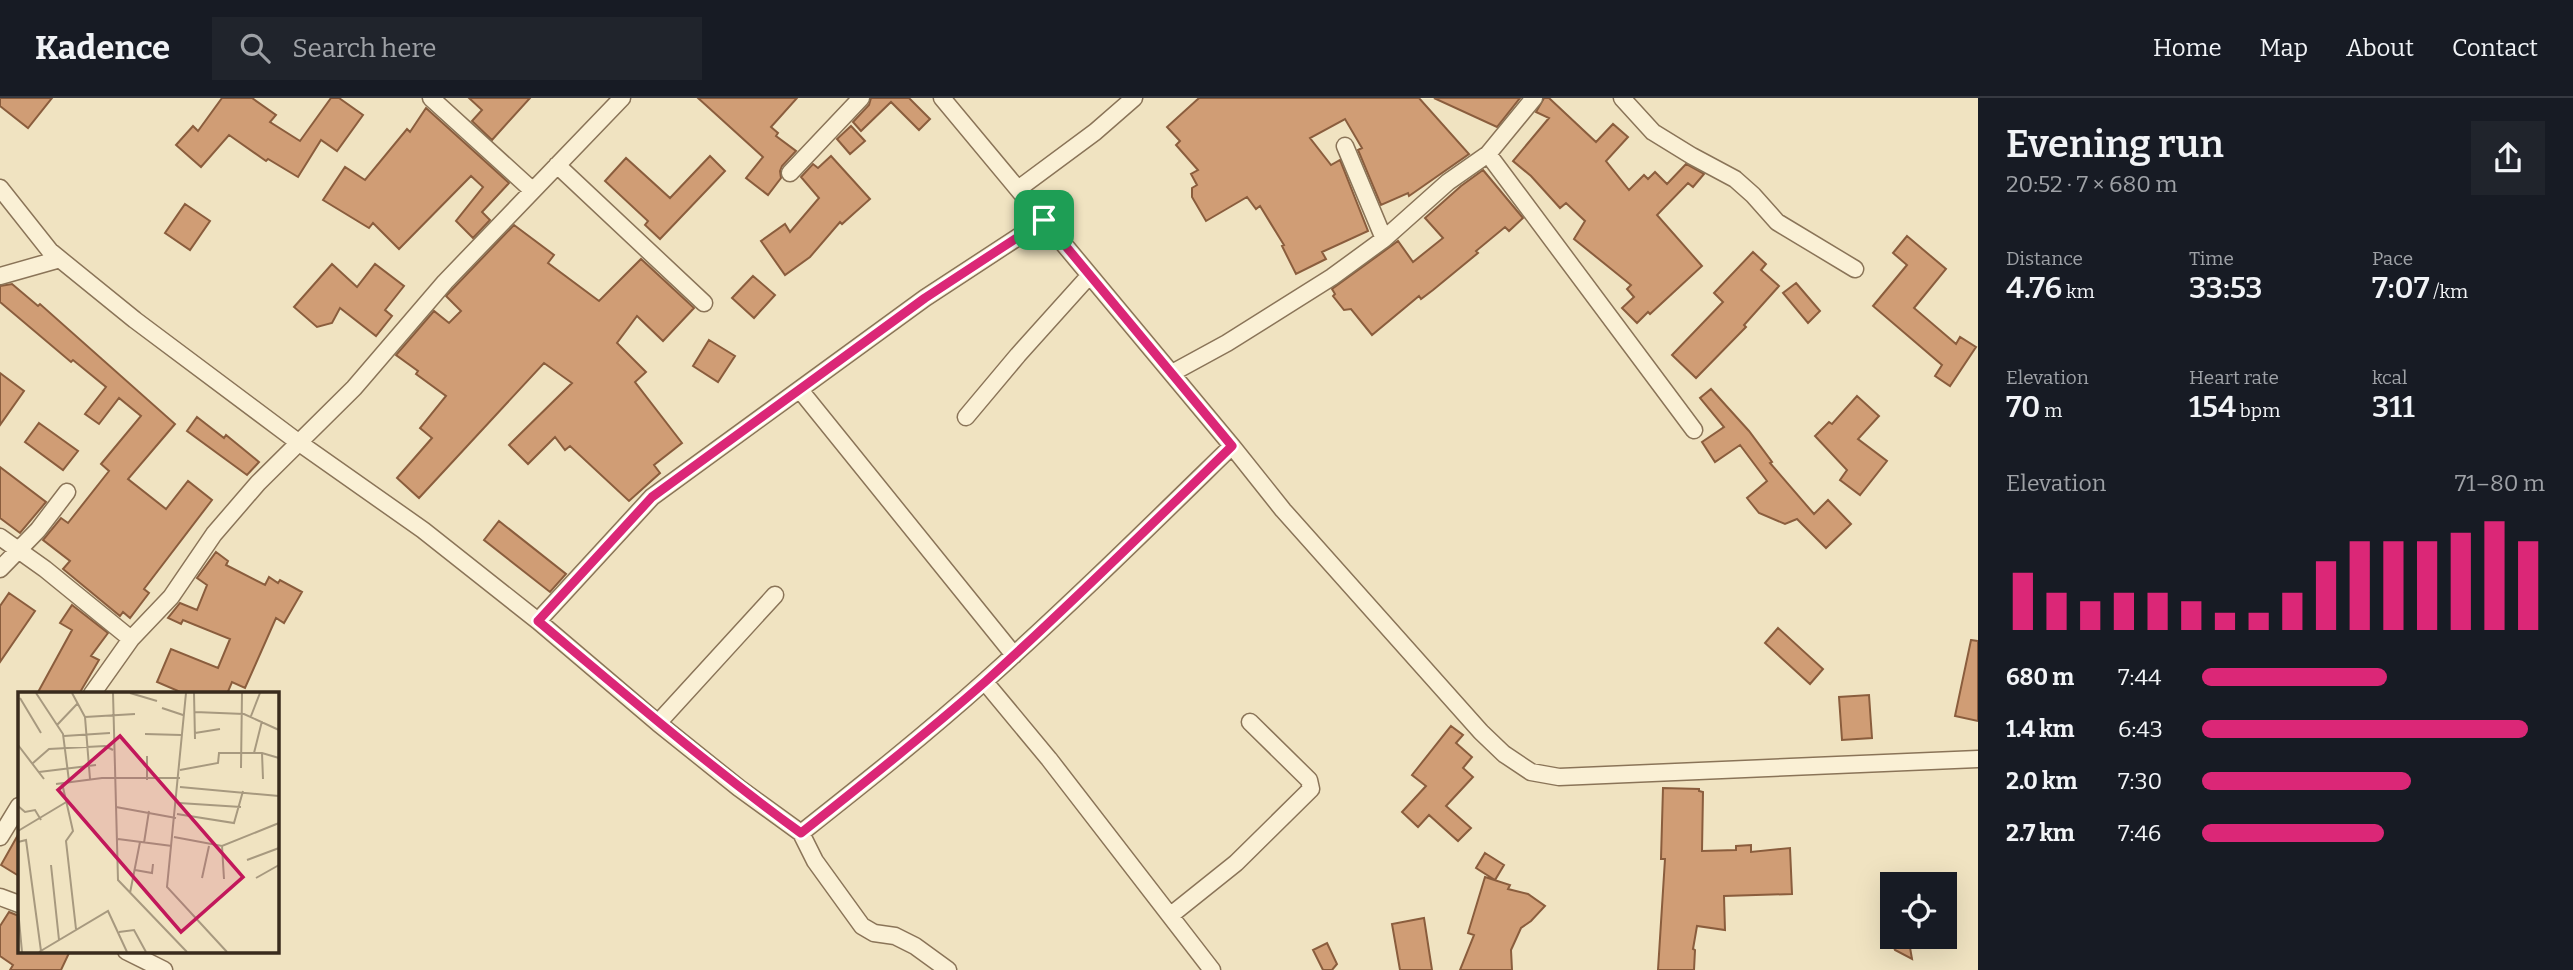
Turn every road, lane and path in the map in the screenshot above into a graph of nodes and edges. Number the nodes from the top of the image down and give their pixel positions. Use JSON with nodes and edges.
{"nodes":[{"id":1,"x":431,"y":98,"type":"edge"},
{"id":2,"x":622,"y":98,"type":"edge"},
{"id":3,"x":862,"y":98,"type":"edge"},
{"id":4,"x":942,"y":98,"type":"edge"},
{"id":5,"x":1134,"y":98,"type":"edge"},
{"id":6,"x":1534,"y":98,"type":"edge"},
{"id":7,"x":1622,"y":98,"type":"edge"},
{"id":8,"x":1345,"y":146,"type":"dead end"},
{"id":9,"x":1488,"y":154,"type":"junction"},
{"id":10,"x":557,"y":165,"type":"junction"},
{"id":11,"x":790,"y":173,"type":"dead end"},
{"id":12,"x":0,"y":188,"type":"edge"},
{"id":13,"x":1018,"y":189,"type":"junction"},
{"id":14,"x":532,"y":190,"type":"junction"},
{"id":15,"x":1044,"y":220,"type":"junction"},
{"id":16,"x":1384,"y":239,"type":"junction"},
{"id":17,"x":60,"y":259,"type":"junction"},
{"id":18,"x":1855,"y":269,"type":"dead end"},
{"id":19,"x":0,"y":275,"type":"edge"},
{"id":20,"x":1089,"y":276,"type":"junction"},
{"id":21,"x":704,"y":303,"type":"dead end"},
{"id":22,"x":1172,"y":373,"type":"junction"},
{"id":23,"x":800,"y":390,"type":"junction"},
{"id":24,"x":966,"y":417,"type":"dead end"},
{"id":25,"x":1694,"y":430,"type":"dead end"},
{"id":26,"x":298,"y":442,"type":"junction"},
{"id":27,"x":1232,"y":446,"type":"junction"},
{"id":28,"x":67,"y":492,"type":"dead end"},
{"id":29,"x":0,"y":537,"type":"edge"},
{"id":30,"x":0,"y":569,"type":"edge"},
{"id":31,"x":775,"y":595,"type":"dead end"},
{"id":32,"x":538,"y":621,"type":"junction"},
{"id":33,"x":131,"y":639,"type":"junction"},
{"id":34,"x":1014,"y":655,"type":"junction"},
{"id":35,"x":985,"y":682,"type":"junction"},
{"id":36,"x":93,"y":692,"type":"edge"},
{"id":37,"x":1251,"y":722,"type":"dead end"},
{"id":38,"x":658,"y":723,"type":"junction"},
{"id":39,"x":1978,"y":758,"type":"edge"},
{"id":40,"x":18,"y":807,"type":"edge"},
{"id":41,"x":2,"y":827,"type":"edge"},
{"id":42,"x":801,"y":833,"type":"junction"},
{"id":43,"x":0,"y":897,"type":"edge"},
{"id":44,"x":18,"y":904,"type":"edge"},
{"id":45,"x":1171,"y":915,"type":"junction"},
{"id":46,"x":130,"y":953,"type":"edge"},
{"id":47,"x":931,"y":964,"type":"edge"},
{"id":48,"x":161,"y":969,"type":"edge"},
{"id":49,"x":948,"y":970,"type":"edge"},
{"id":50,"x":1212,"y":970,"type":"edge"}],
"edges":[{"from":1,"to":14,"type":"street"},
{"from":2,"to":10,"type":"street"},
{"from":3,"to":11,"type":"street"},
{"from":4,"to":13,"type":"street"},
{"from":5,"to":13,"type":"street"},
{"from":6,"to":9,"type":"street"},
{"from":7,"to":18,"type":"street"},
{"from":8,"to":16,"type":"street"},
{"from":9,"to":16,"type":"street"},
{"from":9,"to":25,"type":"street"},
{"from":10,"to":14,"type":"street"},
{"from":10,"to":21,"type":"street"},
{"from":12,"to":17,"type":"street"},
{"from":13,"to":15,"type":"street"},
{"from":14,"to":26,"type":"street"},
{"from":15,"to":20,"type":"street"},
{"from":15,"to":23,"type":"street"},
{"from":16,"to":22,"type":"street"},
{"from":17,"to":19,"type":"street"},
{"from":17,"to":26,"type":"street"},
{"from":20,"to":22,"type":"street"},
{"from":20,"to":24,"type":"street"},
{"from":22,"to":27,"type":"street"},
{"from":23,"to":32,"type":"street"},
{"from":23,"to":34,"type":"street"},
{"from":26,"to":32,"type":"street"},
{"from":26,"to":33,"type":"street"},
{"from":27,"to":34,"type":"street"},
{"from":27,"to":39,"type":"street"},
{"from":28,"to":30,"type":"street"},
{"from":29,"to":33,"type":"street"},
{"from":31,"to":38,"type":"street"},
{"from":32,"to":38,"type":"street"},
{"from":33,"to":36,"type":"street"},
{"from":34,"to":35,"type":"street"},
{"from":35,"to":42,"type":"street"},
{"from":35,"to":45,"type":"street"},
{"from":37,"to":45,"type":"street"},
{"from":38,"to":42,"type":"street"},
{"from":40,"to":41,"type":"street"},
{"from":42,"to":47,"type":"street"},
{"from":43,"to":44,"type":"street"},
{"from":45,"to":50,"type":"street"},
{"from":46,"to":48,"type":"street"},
{"from":47,"to":49,"type":"street"}]}
